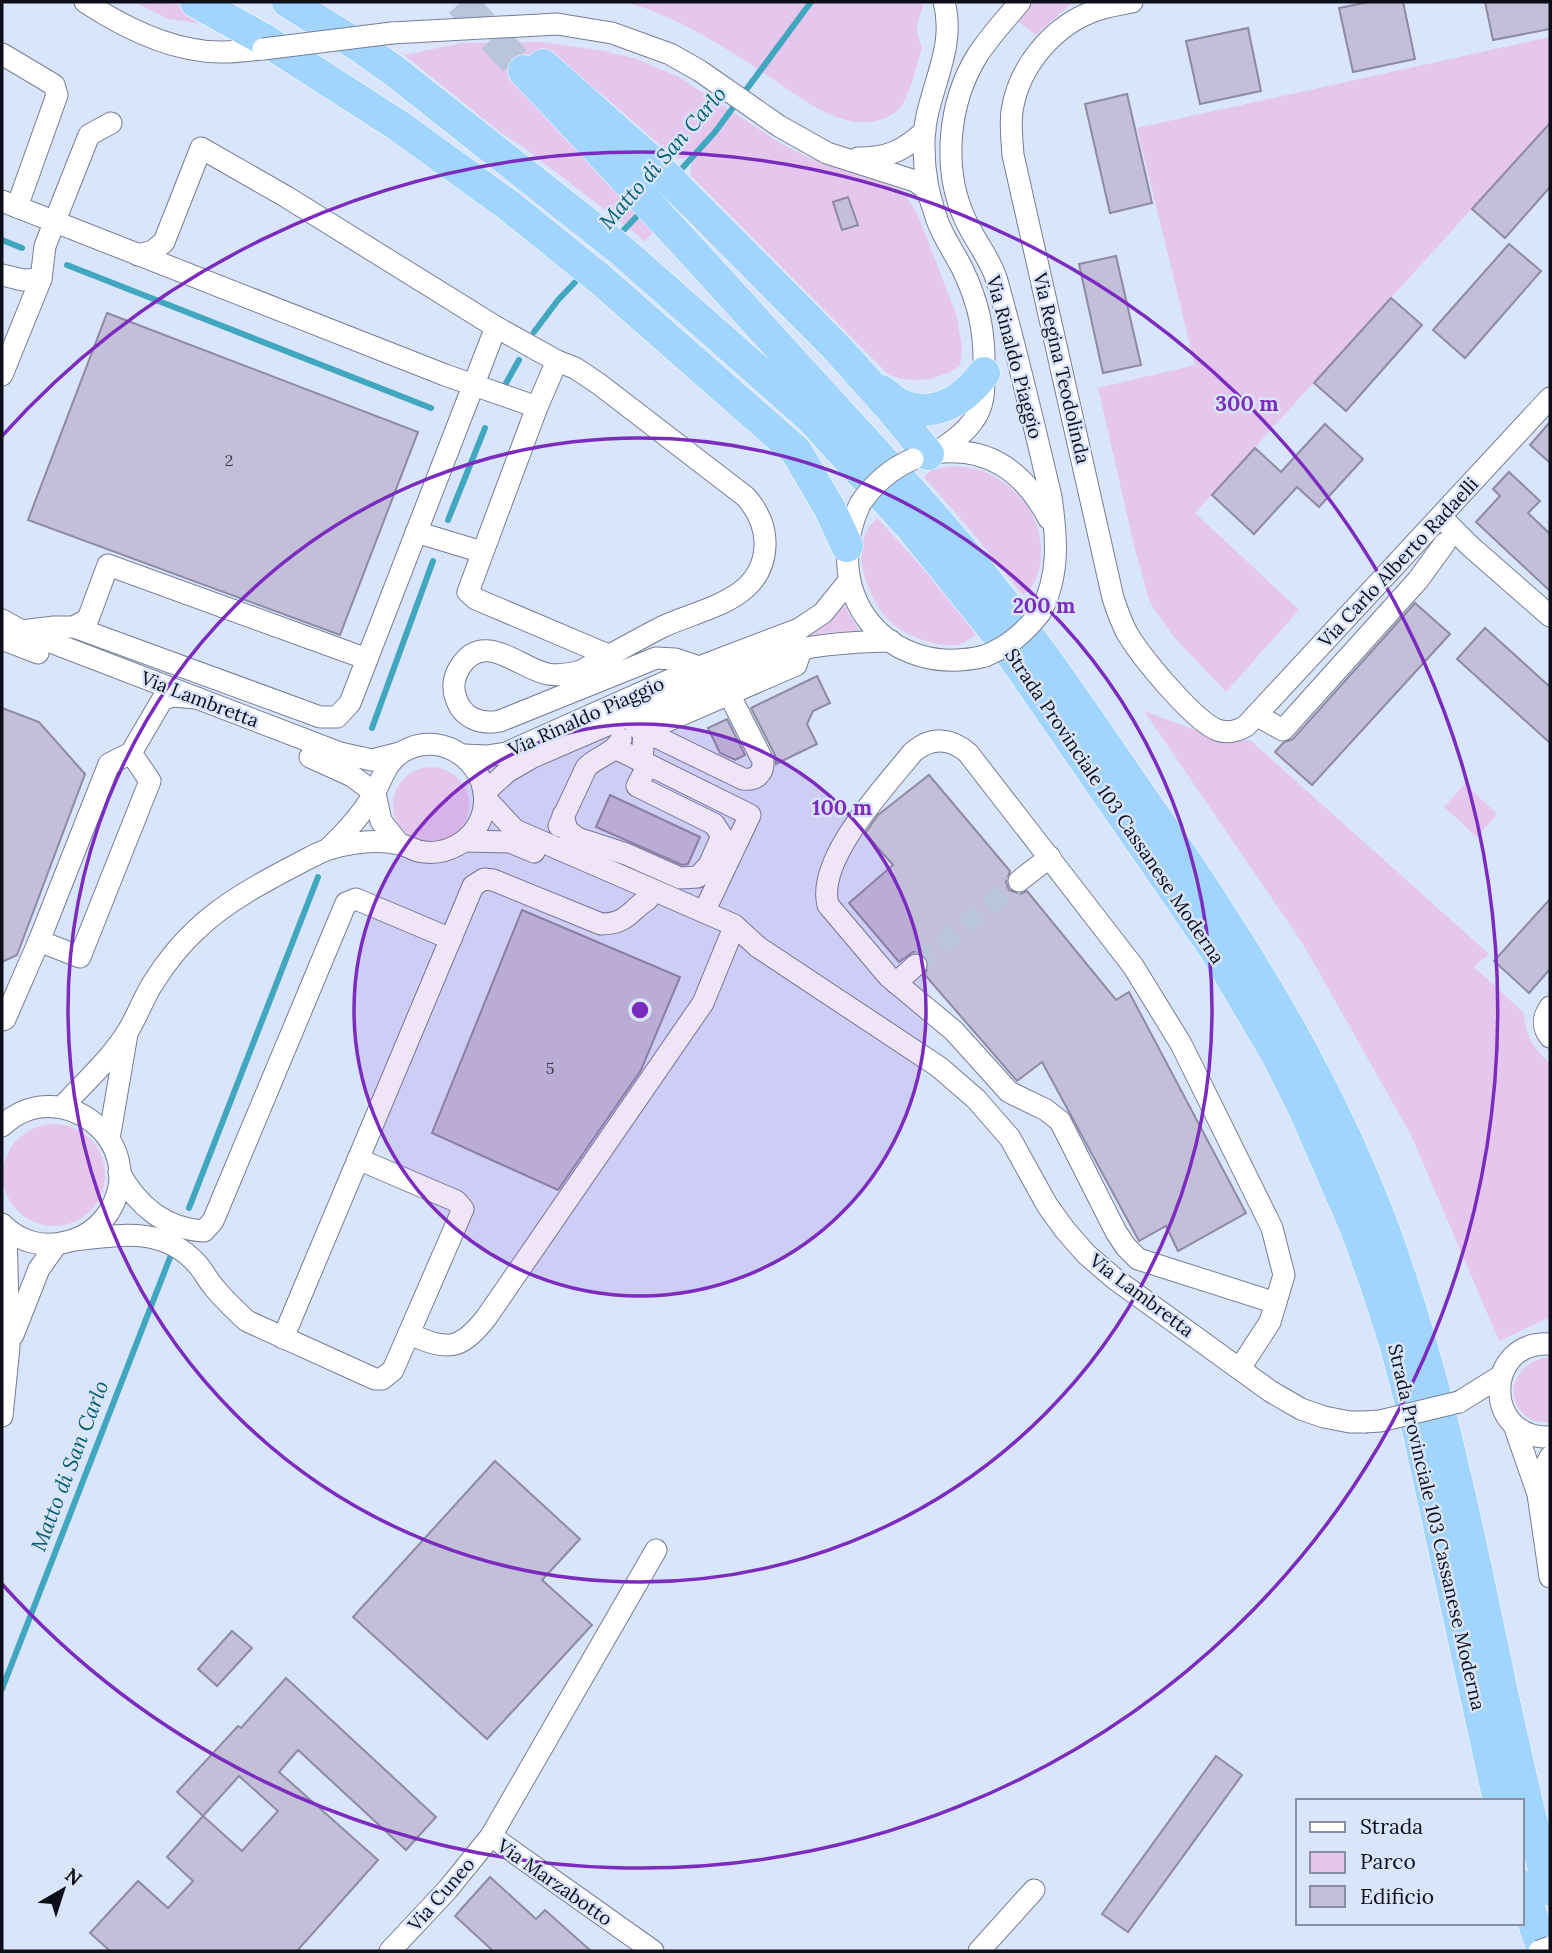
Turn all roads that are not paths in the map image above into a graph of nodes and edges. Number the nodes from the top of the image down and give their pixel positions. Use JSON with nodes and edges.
{"nodes":[{"id":1,"x":85,"y":2,"type":"edge"},
{"id":2,"x":196,"y":2,"type":"edge"},
{"id":3,"x":288,"y":2,"type":"edge"},
{"id":4,"x":944,"y":2,"type":"edge"},
{"id":5,"x":1020,"y":2,"type":"edge"},
{"id":6,"x":1132,"y":2,"type":"edge"},
{"id":7,"x":2,"y":54,"type":"edge"},
{"id":8,"x":111,"y":123,"type":"dead end"},
{"id":9,"x":925,"y":131,"type":"junction"},
{"id":10,"x":846,"y":158,"type":"junction"},
{"id":11,"x":932,"y":203,"type":"junction"},
{"id":12,"x":9,"y":204,"type":"edge"},
{"id":13,"x":54,"y":222,"type":"junction"},
{"id":14,"x":138,"y":255,"type":"junction"},
{"id":15,"x":2,"y":275,"type":"edge"},
{"id":16,"x":41,"y":279,"type":"junction"},
{"id":17,"x":496,"y":327,"type":"junction"},
{"id":18,"x":557,"y":361,"type":"junction"},
{"id":19,"x":984,"y":373,"type":"junction"},
{"id":20,"x":860,"y":374,"type":"junction"},
{"id":21,"x":2,"y":375,"type":"edge"},
{"id":22,"x":474,"y":385,"type":"junction"},
{"id":23,"x":1550,"y":398,"type":"edge"},
{"id":24,"x":534,"y":416,"type":"junction"},
{"id":25,"x":926,"y":455,"type":"junction"},
{"id":26,"x":1441,"y":517,"type":"junction"},
{"id":27,"x":1055,"y":530,"type":"junction"},
{"id":28,"x":416,"y":531,"type":"junction"},
{"id":29,"x":1445,"y":543,"type":"dead end"},
{"id":30,"x":846,"y":546,"type":"junction"},
{"id":31,"x":482,"y":552,"type":"junction"},
{"id":32,"x":1399,"y":562,"type":"junction"},
{"id":33,"x":1418,"y":580,"type":"junction"},
{"id":34,"x":848,"y":582,"type":"junction"},
{"id":35,"x":1550,"y":616,"type":"edge"},
{"id":36,"x":2,"y":620,"type":"edge"},
{"id":37,"x":74,"y":627,"type":"junction"},
{"id":38,"x":22,"y":631,"type":"junction"},
{"id":39,"x":2,"y":639,"type":"edge"},
{"id":40,"x":891,"y":641,"type":"junction"},
{"id":41,"x":802,"y":647,"type":"junction"},
{"id":42,"x":608,"y":655,"type":"junction"},
{"id":43,"x":367,"y":659,"type":"junction"},
{"id":44,"x":699,"y":667,"type":"junction"},
{"id":45,"x":729,"y":694,"type":"junction"},
{"id":46,"x":197,"y":698,"type":"junction"},
{"id":47,"x":162,"y":700,"type":"junction"},
{"id":48,"x":617,"y":720,"type":"junction"},
{"id":49,"x":1251,"y":720,"type":"junction"},
{"id":50,"x":644,"y":731,"type":"junction"},
{"id":51,"x":615,"y":748,"type":"junction"},
{"id":52,"x":402,"y":752,"type":"junction"},
{"id":53,"x":131,"y":753,"type":"junction"},
{"id":54,"x":463,"y":755,"type":"junction"},
{"id":55,"x":645,"y":763,"type":"junction"},
{"id":56,"x":375,"y":793,"type":"junction"},
{"id":57,"x":484,"y":795,"type":"junction"},
{"id":58,"x":564,"y":815,"type":"junction"},
{"id":59,"x":464,"y":841,"type":"junction"},
{"id":60,"x":399,"y":844,"type":"junction"},
{"id":61,"x":551,"y":847,"type":"junction"},
{"id":62,"x":330,"y":848,"type":"junction"},
{"id":63,"x":1050,"y":858,"type":"junction"},
{"id":64,"x":1019,"y":881,"type":"tunnel mouth"},
{"id":65,"x":649,"y":899,"type":"junction"},
{"id":66,"x":704,"y":912,"type":"junction"},
{"id":67,"x":730,"y":937,"type":"junction"},
{"id":68,"x":451,"y":939,"type":"junction"},
{"id":69,"x":39,"y":941,"type":"junction"},
{"id":70,"x":758,"y":947,"type":"junction"},
{"id":71,"x":916,"y":965,"type":"tunnel mouth"},
{"id":72,"x":896,"y":983,"type":"junction"},
{"id":73,"x":1550,"y":1007,"type":"edge"},
{"id":74,"x":2,"y":1020,"type":"edge"},
{"id":75,"x":127,"y":1032,"type":"junction"},
{"id":76,"x":1550,"y":1037,"type":"edge"},
{"id":77,"x":62,"y":1107,"type":"junction"},
{"id":78,"x":11,"y":1113,"type":"edge"},
{"id":79,"x":2,"y":1126,"type":"edge"},
{"id":80,"x":109,"y":1139,"type":"junction"},
{"id":81,"x":358,"y":1159,"type":"junction"},
{"id":82,"x":119,"y":1172,"type":"junction"},
{"id":83,"x":4,"y":1227,"type":"edge"},
{"id":84,"x":65,"y":1242,"type":"junction"},
{"id":85,"x":1276,"y":1303,"type":"junction"},
{"id":86,"x":409,"y":1334,"type":"junction"},
{"id":87,"x":282,"y":1338,"type":"junction"},
{"id":88,"x":1549,"y":1342,"type":"edge"},
{"id":89,"x":9,"y":1347,"type":"junction"},
{"id":90,"x":1243,"y":1363,"type":"junction"},
{"id":91,"x":1501,"y":1376,"type":"junction"},
{"id":92,"x":1459,"y":1402,"type":"junction"},
{"id":93,"x":2,"y":1416,"type":"edge"},
{"id":94,"x":1510,"y":1419,"type":"junction"},
{"id":95,"x":1550,"y":1437,"type":"edge"},
{"id":96,"x":1550,"y":1457,"type":"edge"},
{"id":97,"x":1538,"y":1494,"type":"junction"},
{"id":98,"x":656,"y":1550,"type":"dead end"},
{"id":99,"x":1550,"y":1577,"type":"edge"},
{"id":100,"x":1499,"y":1799,"type":"edge"},
{"id":101,"x":491,"y":1836,"type":"junction"},
{"id":102,"x":1034,"y":1890,"type":"dead end"},
{"id":103,"x":1550,"y":1890,"type":"edge"},
{"id":104,"x":1524,"y":1893,"type":"edge"},
{"id":105,"x":1550,"y":1947,"type":"edge"},
{"id":106,"x":390,"y":1951,"type":"edge"},
{"id":107,"x":653,"y":1951,"type":"edge"},
{"id":108,"x":979,"y":1951,"type":"edge"},
{"id":109,"x":1541,"y":1951,"type":"edge"}],
"edges":[{"from":1,"to":10,"type":"street","bridge":true},
{"from":2,"to":30,"type":"highway"},
{"from":3,"to":100,"type":"highway","name":"Strada Provinciale 103 Cassanese Moderna"},
{"from":4,"to":9,"type":"street","name":"Via Rinaldo Piaggio"},
{"from":5,"to":27,"type":"street","name":"Via Rinaldo Piaggio"},
{"from":6,"to":49,"type":"street","name":"Via Regina Teodolinda"},
{"from":7,"to":12,"type":"street"},
{"from":8,"to":13,"type":"street"},
{"from":9,"to":10,"type":"street"},
{"from":9,"to":11,"type":"street","name":"Via Rinaldo Piaggio"},
{"from":10,"to":11,"type":"street"},
{"from":11,"to":19,"type":"street","name":"Via Rinaldo Piaggio"},
{"from":12,"to":13,"type":"street"},
{"from":13,"to":14,"type":"street"},
{"from":13,"to":16,"type":"street"},
{"from":14,"to":17,"type":"street"},
{"from":14,"to":22,"type":"street"},
{"from":15,"to":16,"type":"street"},
{"from":16,"to":21,"type":"street"},
{"from":17,"to":18,"type":"street"},
{"from":17,"to":22,"type":"street"},
{"from":18,"to":24,"type":"street"},
{"from":18,"to":42,"type":"street"},
{"from":19,"to":20,"type":"highway"},
{"from":19,"to":25,"type":"street","name":"Via Rinaldo Piaggio"},
{"from":20,"to":25,"type":"highway"},
{"from":20,"to":103,"type":"highway","name":"Strada Provinciale 103 Cassanese Moderna"},
{"from":22,"to":24,"type":"street"},
{"from":22,"to":28,"type":"street"},
{"from":23,"to":26,"type":"street","name":"Via Carlo Alberto Radaelli"},
{"from":24,"to":31,"type":"street"},
{"from":25,"to":27,"type":"street"},
{"from":25,"to":30,"type":"street","bridge":true},
{"from":26,"to":32,"type":"street","name":"Via Carlo Alberto Radaelli"},
{"from":26,"to":35,"type":"street"},
{"from":27,"to":40,"type":"street","bridge":true},
{"from":28,"to":31,"type":"street"},
{"from":28,"to":43,"type":"street"},
{"from":29,"to":33,"type":"street"},
{"from":30,"to":34,"type":"street"},
{"from":31,"to":42,"type":"street"},
{"from":32,"to":33,"type":"street"},
{"from":32,"to":49,"type":"street","name":"Via Carlo Alberto Radaelli"},
{"from":33,"to":49,"type":"street"},
{"from":34,"to":40,"type":"street"},
{"from":34,"to":44,"type":"street","name":"Via Rinaldo Piaggio"},
{"from":36,"to":38,"type":"street","name":"Via Lambretta"},
{"from":37,"to":38,"type":"street"},
{"from":37,"to":43,"type":"street"},
{"from":37,"to":43,"type":"street"},
{"from":38,"to":46,"type":"street","name":"Via Lambretta"},
{"from":39,"to":47,"type":"street","name":"Via Lambretta"},
{"from":40,"to":41,"type":"street","name":"Via Rinaldo Piaggio"},
{"from":41,"to":45,"type":"street"},
{"from":41,"to":48,"type":"street","name":"Via Rinaldo Piaggio"},
{"from":42,"to":44,"type":"street"},
{"from":44,"to":54,"type":"street","name":"Via Rinaldo Piaggio"},
{"from":45,"to":50,"type":"street"},
{"from":45,"to":50,"type":"street"},
{"from":46,"to":47,"type":"street"},
{"from":46,"to":52,"type":"street","name":"Via Lambretta"},
{"from":47,"to":53,"type":"street"},
{"from":47,"to":56,"type":"street","name":"Via Lambretta"},
{"from":48,"to":50,"type":"street"},
{"from":48,"to":51,"type":"street"},
{"from":48,"to":57,"type":"street","name":"Via Rinaldo Piaggio"},
{"from":50,"to":55,"type":"street"},
{"from":51,"to":55,"type":"street"},
{"from":51,"to":58,"type":"street"},
{"from":52,"to":54,"type":"street","name":"Via Rinaldo Piaggio"},
{"from":52,"to":56,"type":"street"},
{"from":53,"to":69,"type":"street"},
{"from":53,"to":69,"type":"street"},
{"from":54,"to":57,"type":"street"},
{"from":55,"to":58,"type":"street"},
{"from":55,"to":66,"type":"street"},
{"from":56,"to":60,"type":"street"},
{"from":56,"to":62,"type":"street"},
{"from":57,"to":59,"type":"street","name":"Via Rinaldo Piaggio"},
{"from":57,"to":61,"type":"street","name":"Via Lambretta"},
{"from":58,"to":61,"type":"street"},
{"from":59,"to":60,"type":"street"},
{"from":59,"to":65,"type":"street","name":"Via Lambretta"},
{"from":60,"to":62,"type":"street"},
{"from":61,"to":66,"type":"street","name":"Via Lambretta"},
{"from":62,"to":75,"type":"street"},
{"from":63,"to":64,"type":"street"},
{"from":63,"to":72,"type":"street"},
{"from":63,"to":85,"type":"street"},
{"from":65,"to":67,"type":"street","name":"Via Lambretta"},
{"from":65,"to":68,"type":"street"},
{"from":66,"to":70,"type":"street","name":"Via Lambretta"},
{"from":67,"to":70,"type":"street","name":"Via Lambretta"},
{"from":67,"to":86,"type":"street"},
{"from":68,"to":81,"type":"street"},
{"from":68,"to":82,"type":"street"},
{"from":69,"to":74,"type":"street"},
{"from":70,"to":90,"type":"street","name":"Via Lambretta"},
{"from":71,"to":72,"type":"street"},
{"from":72,"to":85,"type":"street"},
{"from":73,"to":76,"type":"street"},
{"from":75,"to":77,"type":"street"},
{"from":75,"to":80,"type":"street"},
{"from":77,"to":78,"type":"street"},
{"from":77,"to":80,"type":"street"},
{"from":78,"to":79,"type":"street"},
{"from":80,"to":82,"type":"street"},
{"from":81,"to":86,"type":"street"},
{"from":81,"to":87,"type":"street"},
{"from":82,"to":84,"type":"street"},
{"from":83,"to":84,"type":"street"},
{"from":83,"to":89,"type":"street"},
{"from":84,"to":87,"type":"street"},
{"from":84,"to":89,"type":"street"},
{"from":85,"to":90,"type":"street"},
{"from":86,"to":87,"type":"street"},
{"from":88,"to":91,"type":"street","name":"Via Lambretta"},
{"from":89,"to":93,"type":"street"},
{"from":90,"to":92,"type":"street","name":"Via Lambretta","bridge":true},
{"from":91,"to":92,"type":"street","name":"Via Lambretta"},
{"from":91,"to":94,"type":"street"},
{"from":92,"to":94,"type":"street","name":"Via Lambretta"},
{"from":94,"to":95,"type":"street","name":"Via Lambretta"},
{"from":94,"to":97,"type":"street"},
{"from":96,"to":97,"type":"street"},
{"from":97,"to":99,"type":"street"},
{"from":98,"to":101,"type":"street","name":"Via Cuneo"},
{"from":101,"to":106,"type":"street","name":"Via Cuneo"},
{"from":101,"to":107,"type":"street","name":"Via Marzabotto"},
{"from":102,"to":108,"type":"street"},
{"from":104,"to":109,"type":"highway"},
{"from":105,"to":109,"type":"street","bridge":true}]}
